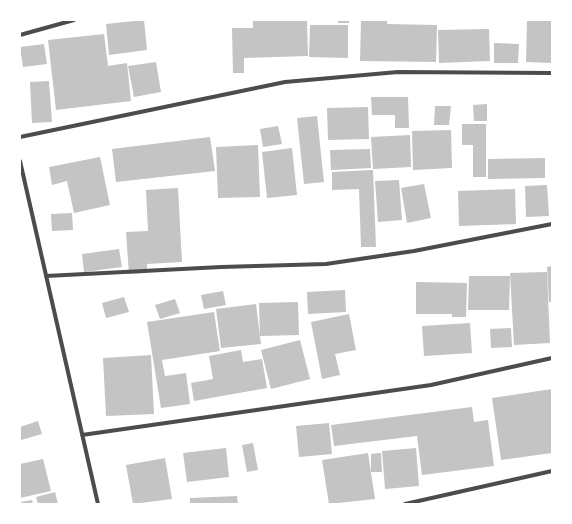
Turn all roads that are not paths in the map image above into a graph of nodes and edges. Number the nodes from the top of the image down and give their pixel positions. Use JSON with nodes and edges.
{"nodes":[{"id":1,"x":74,"y":20,"type":"edge"},
{"id":2,"x":20,"y":35,"type":"edge"},
{"id":3,"x":552,"y":73,"type":"edge"},
{"id":4,"x":20,"y":137,"type":"edge"},
{"id":5,"x":20,"y":161,"type":"edge"},
{"id":6,"x":552,"y":224,"type":"edge"},
{"id":7,"x":46,"y":276,"type":"junction"},
{"id":8,"x":552,"y":358,"type":"edge"},
{"id":9,"x":82,"y":435,"type":"junction"},
{"id":10,"x":552,"y":471,"type":"edge"},
{"id":11,"x":98,"y":504,"type":"edge"},
{"id":12,"x":405,"y":504,"type":"edge"}],
"edges":[{"from":1,"to":2,"type":"street"},
{"from":3,"to":4,"type":"street"},
{"from":5,"to":7,"type":"street"},
{"from":6,"to":7,"type":"street"},
{"from":7,"to":9,"type":"street"},
{"from":8,"to":9,"type":"street"},
{"from":9,"to":11,"type":"street"},
{"from":10,"to":12,"type":"street"}]}
